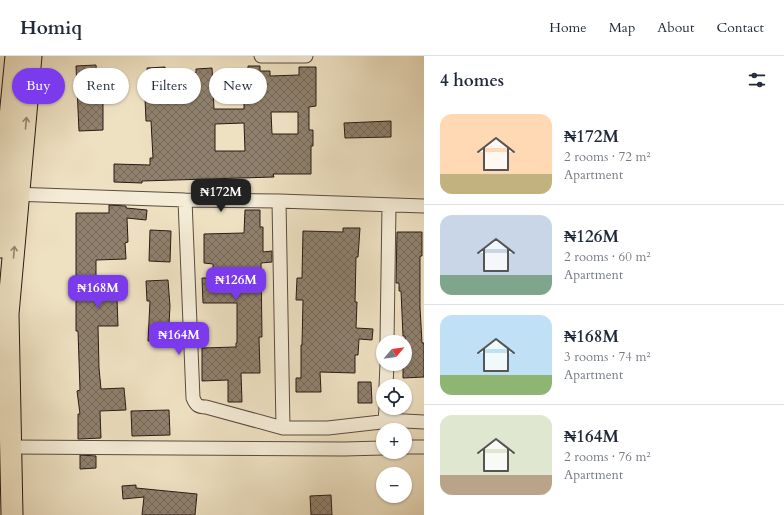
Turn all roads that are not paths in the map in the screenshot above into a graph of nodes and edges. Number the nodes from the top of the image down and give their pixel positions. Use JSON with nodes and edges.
{"nodes":[{"id":1,"x":16,"y":56,"type":"edge"},
{"id":2,"x":31,"y":56,"type":"edge"},
{"id":3,"x":261,"y":56,"type":"edge"},
{"id":4,"x":306,"y":56,"type":"edge"},
{"id":5,"x":12,"y":194,"type":"junction"},
{"id":6,"x":185,"y":200,"type":"junction"},
{"id":7,"x":279,"y":201,"type":"junction"},
{"id":8,"x":389,"y":205,"type":"junction"},
{"id":9,"x":424,"y":206,"type":"edge"},
{"id":10,"x":0,"y":259,"type":"edge"},
{"id":11,"x":387,"y":335,"type":"edge"},
{"id":12,"x":385,"y":415,"type":"edge"},
{"id":13,"x":391,"y":415,"type":"edge"},
{"id":14,"x":424,"y":422,"type":"edge"},
{"id":15,"x":283,"y":428,"type":"junction"},
{"id":16,"x":10,"y":447,"type":"junction"},
{"id":17,"x":412,"y":447,"type":"edge"},
{"id":18,"x":424,"y":447,"type":"edge"},
{"id":19,"x":376,"y":448,"type":"edge"},
{"id":20,"x":12,"y":515,"type":"edge"}],
"edges":[{"from":1,"to":5,"type":"main road"},
{"from":5,"to":2,"type":"main road","one_way":true},
{"from":3,"to":4,"type":"street"},
{"from":5,"to":6,"type":"street"},
{"from":5,"to":10,"type":"main road"},
{"from":16,"to":5,"type":"main road","one_way":true},
{"from":6,"to":7,"type":"street"},
{"from":6,"to":15,"type":"street"},
{"from":7,"to":8,"type":"street"},
{"from":7,"to":15,"type":"street"},
{"from":8,"to":9,"type":"street"},
{"from":8,"to":11,"type":"street"},
{"from":12,"to":15,"type":"street"},
{"from":13,"to":14,"type":"street"},
{"from":16,"to":19,"type":"street"},
{"from":16,"to":20,"type":"main road"},
{"from":17,"to":18,"type":"street"}]}
